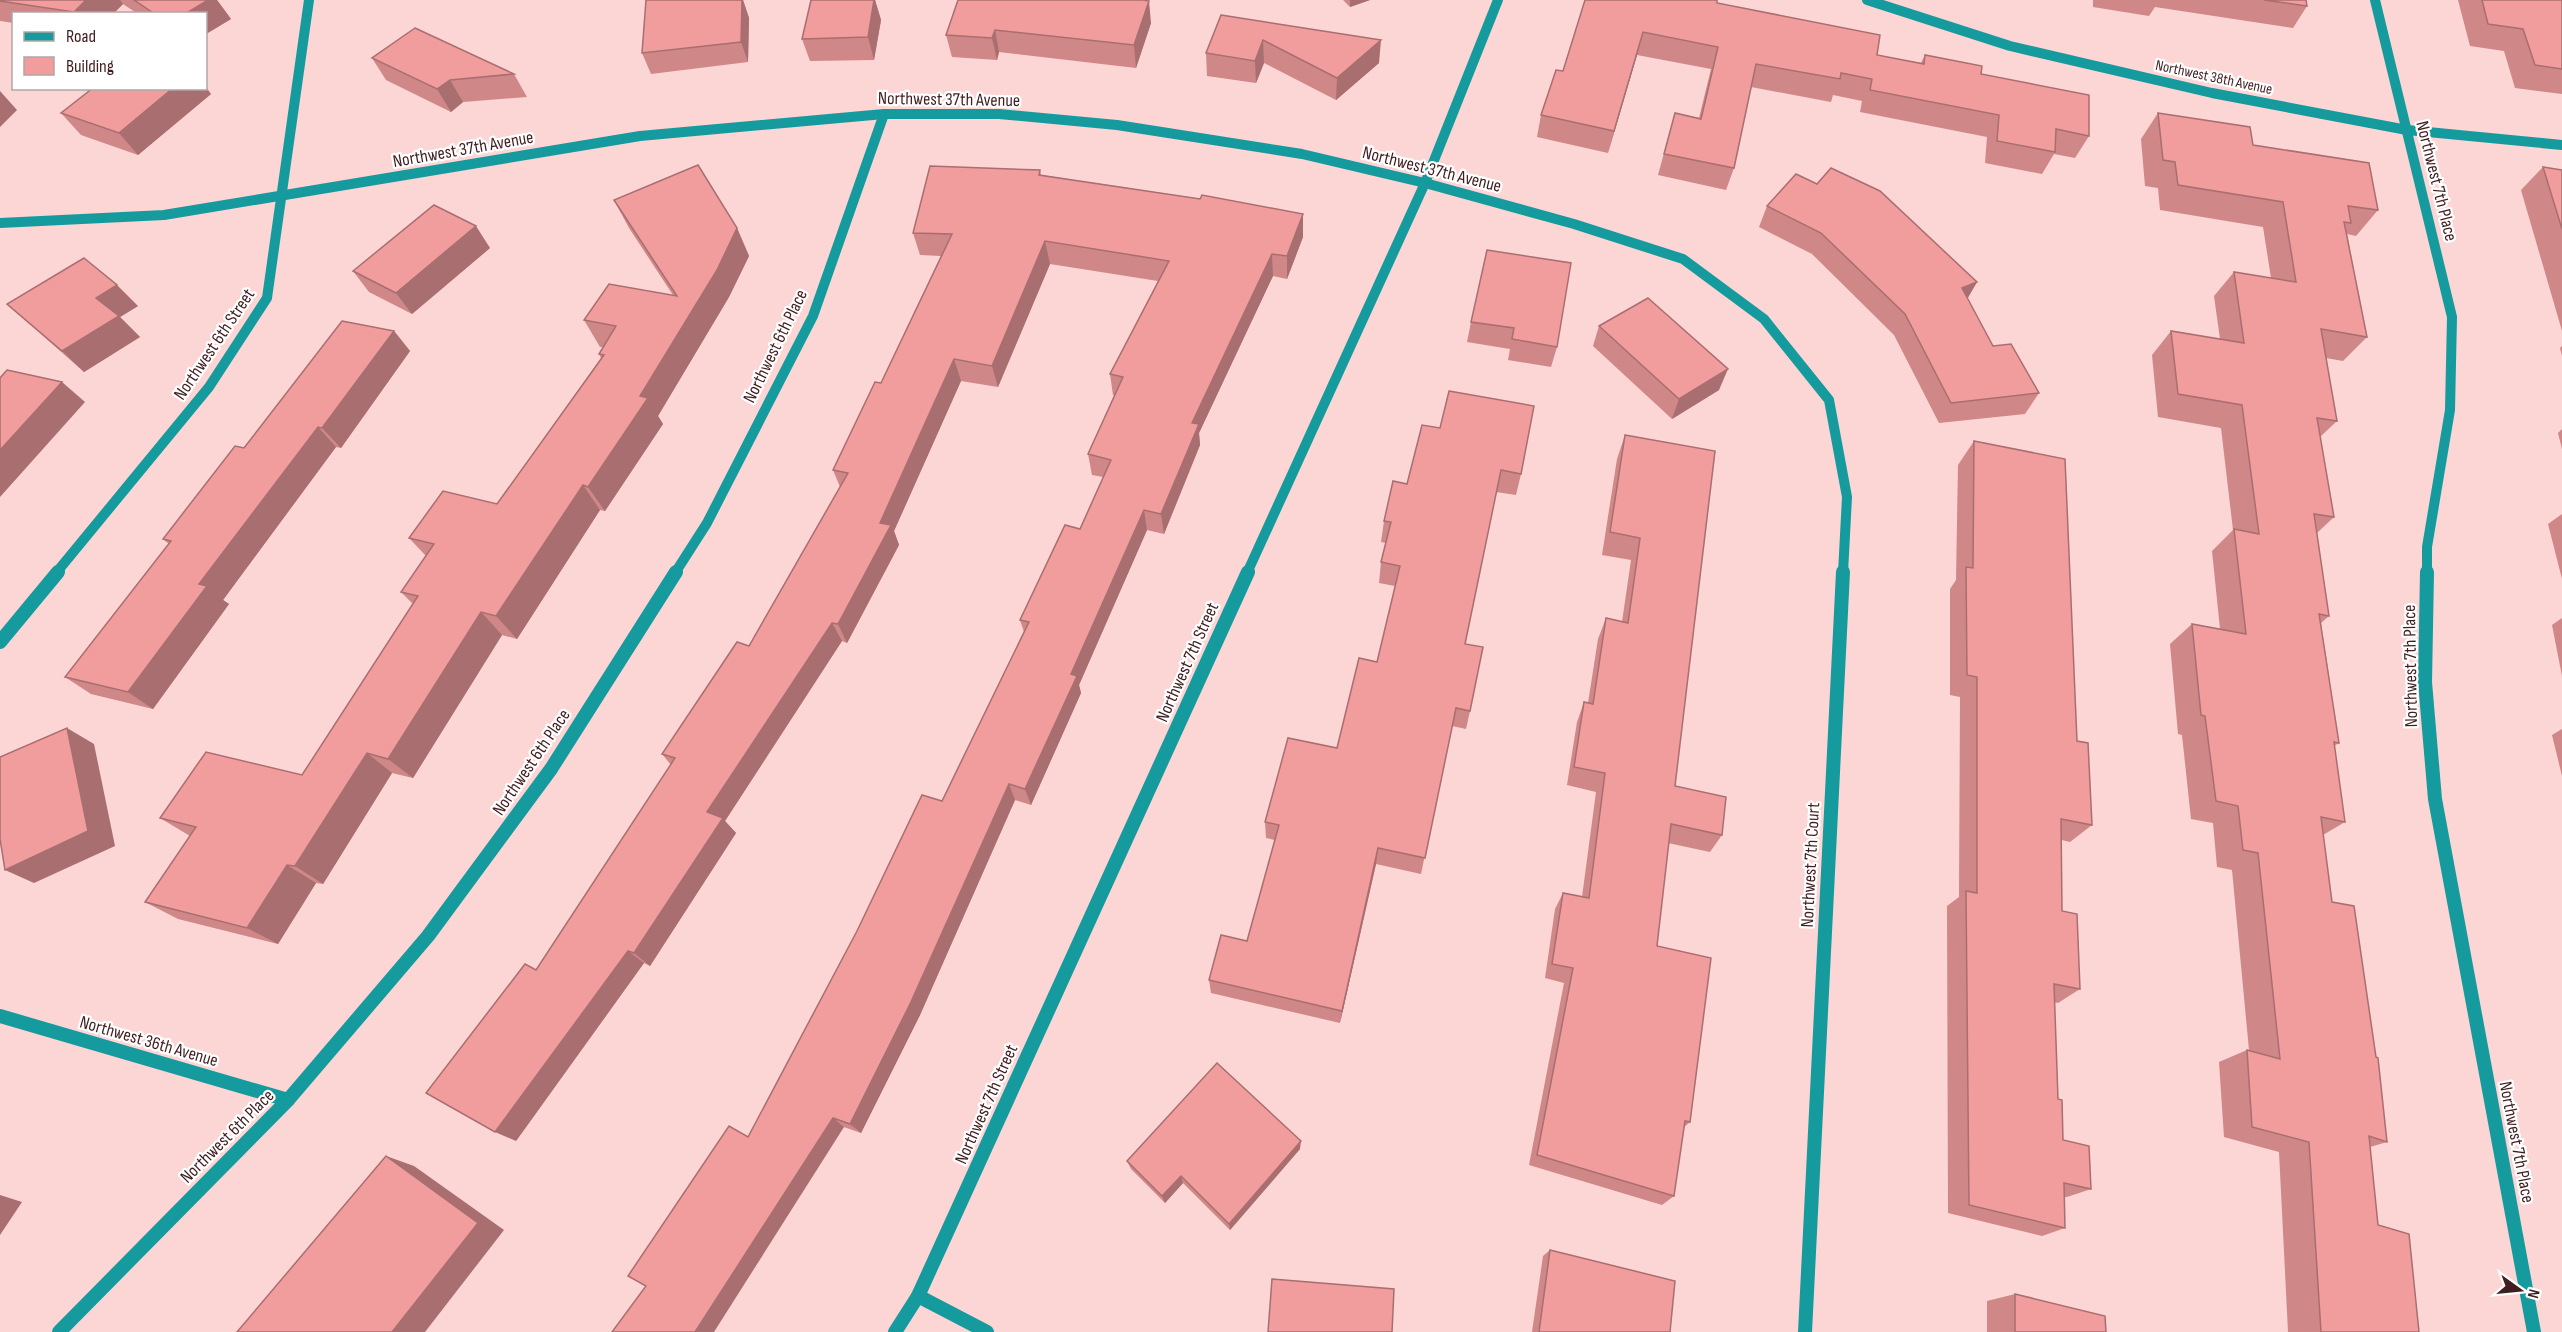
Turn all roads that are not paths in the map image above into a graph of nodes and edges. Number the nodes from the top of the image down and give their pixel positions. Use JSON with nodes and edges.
{"nodes":[{"id":1,"x":309,"y":0,"type":"edge"},
{"id":2,"x":1498,"y":0,"type":"edge"},
{"id":3,"x":1867,"y":0,"type":"edge"},
{"id":4,"x":2375,"y":0,"type":"edge"},
{"id":5,"x":884,"y":114,"type":"junction"},
{"id":6,"x":2406,"y":130,"type":"junction"},
{"id":7,"x":2562,"y":145,"type":"edge"},
{"id":8,"x":1425,"y":183,"type":"junction"},
{"id":9,"x":280,"y":197,"type":"junction"},
{"id":10,"x":0,"y":223,"type":"edge"},
{"id":11,"x":1829,"y":400,"type":"joint"},
{"id":12,"x":0,"y":642,"type":"edge"},
{"id":13,"x":0,"y":1016,"type":"edge"},
{"id":14,"x":288,"y":1100,"type":"junction"},
{"id":15,"x":918,"y":1296,"type":"junction"},
{"id":16,"x":59,"y":1332,"type":"edge"},
{"id":17,"x":894,"y":1332,"type":"edge"},
{"id":18,"x":987,"y":1332,"type":"edge"},
{"id":19,"x":1805,"y":1332,"type":"edge"},
{"id":20,"x":2534,"y":1332,"type":"edge"}],
"edges":[{"from":1,"to":9,"type":"street","name":"Northwest 6th Street"},
{"from":2,"to":8,"type":"street","name":"Northwest 7th Street"},
{"from":3,"to":6,"type":"street","name":"Northwest 38th Avenue"},
{"from":4,"to":6,"type":"street","name":"Northwest 7th Place"},
{"from":5,"to":8,"type":"street","name":"Northwest 37th Avenue"},
{"from":5,"to":9,"type":"street","name":"Northwest 37th Avenue"},
{"from":5,"to":14,"type":"street","name":"Northwest 6th Place"},
{"from":6,"to":7,"type":"street","name":"Northwest 38th Avenue"},
{"from":6,"to":20,"type":"street","name":"Northwest 7th Place"},
{"from":8,"to":11,"type":"street","name":"Northwest 37th Avenue"},
{"from":8,"to":15,"type":"street","name":"Northwest 7th Street"},
{"from":9,"to":10,"type":"street","name":"Northwest 37th Avenue"},
{"from":9,"to":12,"type":"street","name":"Northwest 6th Street"},
{"from":11,"to":19,"type":"street","name":"Northwest 7th Court"},
{"from":13,"to":14,"type":"street","name":"Northwest 36th Avenue"},
{"from":14,"to":16,"type":"street","name":"Northwest 6th Place"},
{"from":15,"to":17,"type":"street","name":"Northwest 7th Street"},
{"from":15,"to":18,"type":"street"}]}
